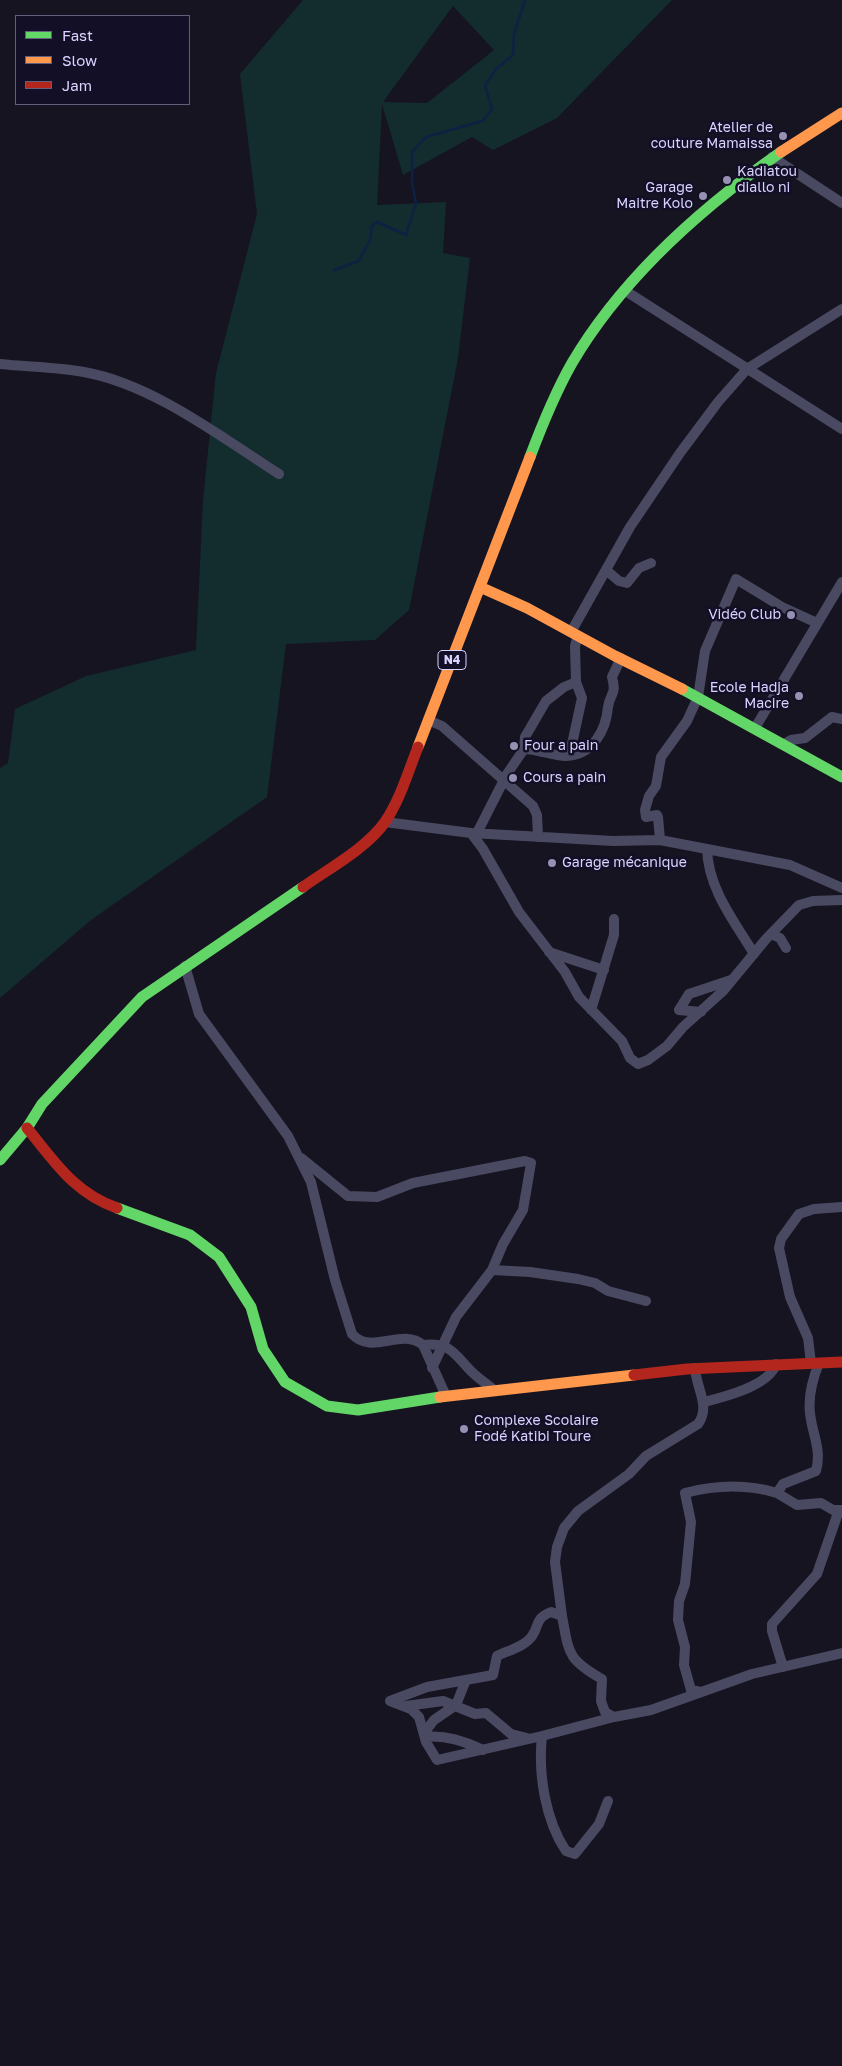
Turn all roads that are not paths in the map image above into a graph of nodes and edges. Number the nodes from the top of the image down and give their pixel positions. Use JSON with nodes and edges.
{"nodes":[{"id":1,"x":842,"y":113,"type":"edge"},
{"id":2,"x":772,"y":157,"type":"junction"},
{"id":3,"x":842,"y":203,"type":"edge"},
{"id":4,"x":624,"y":290,"type":"junction"},
{"id":5,"x":842,"y":308,"type":"edge"},
{"id":6,"x":0,"y":364,"type":"edge"},
{"id":7,"x":747,"y":370,"type":"junction"},
{"id":8,"x":842,"y":429,"type":"edge"},
{"id":9,"x":279,"y":474,"type":"dead end"},
{"id":10,"x":651,"y":563,"type":"dead end"},
{"id":11,"x":606,"y":570,"type":"junction"},
{"id":12,"x":842,"y":582,"type":"edge"},
{"id":13,"x":480,"y":587,"type":"junction"},
{"id":14,"x":817,"y":623,"type":"junction"},
{"id":15,"x":574,"y":634,"type":"junction"},
{"id":16,"x":621,"y":658,"type":"junction"},
{"id":17,"x":576,"y":682,"type":"junction"},
{"id":18,"x":698,"y":698,"type":"junction"},
{"id":19,"x":842,"y":719,"type":"edge"},
{"id":20,"x":428,"y":720,"type":"junction"},
{"id":21,"x":755,"y":728,"type":"junction"},
{"id":22,"x":784,"y":744,"type":"junction"},
{"id":23,"x":524,"y":749,"type":"junction"},
{"id":24,"x":567,"y":756,"type":"junction"},
{"id":25,"x":842,"y":777,"type":"edge"},
{"id":26,"x":503,"y":782,"type":"junction"},
{"id":27,"x":385,"y":822,"type":"junction"},
{"id":28,"x":474,"y":833,"type":"junction"},
{"id":29,"x":538,"y":837,"type":"junction"},
{"id":30,"x":660,"y":840,"type":"junction"},
{"id":31,"x":708,"y":849,"type":"junction"},
{"id":32,"x":842,"y":888,"type":"edge"},
{"id":33,"x":842,"y":900,"type":"edge"},
{"id":34,"x":614,"y":919,"type":"dead end"},
{"id":35,"x":771,"y":934,"type":"junction"},
{"id":36,"x":786,"y":948,"type":"dead end"},
{"id":37,"x":549,"y":952,"type":"junction"},
{"id":38,"x":754,"y":954,"type":"junction"},
{"id":39,"x":185,"y":966,"type":"junction"},
{"id":40,"x":604,"y":970,"type":"junction"},
{"id":41,"x":732,"y":980,"type":"junction"},
{"id":42,"x":591,"y":1010,"type":"junction"},
{"id":43,"x":700,"y":1012,"type":"junction"},
{"id":44,"x":27,"y":1128,"type":"junction"},
{"id":45,"x":300,"y":1158,"type":"junction"},
{"id":46,"x":0,"y":1160,"type":"edge"},
{"id":47,"x":842,"y":1207,"type":"edge"},
{"id":48,"x":492,"y":1270,"type":"junction"},
{"id":49,"x":646,"y":1301,"type":"dead end"},
{"id":50,"x":423,"y":1345,"type":"junction"},
{"id":51,"x":444,"y":1347,"type":"junction"},
{"id":52,"x":842,"y":1362,"type":"edge"},
{"id":53,"x":815,"y":1363,"type":"junction"},
{"id":54,"x":776,"y":1364,"type":"junction"},
{"id":55,"x":432,"y":1368,"type":"junction"},
{"id":56,"x":695,"y":1368,"type":"junction"},
{"id":57,"x":494,"y":1390,"type":"junction"},
{"id":58,"x":446,"y":1396,"type":"junction"},
{"id":59,"x":704,"y":1402,"type":"junction"},
{"id":60,"x":777,"y":1493,"type":"junction"},
{"id":61,"x":840,"y":1510,"type":"edge"},
{"id":62,"x":562,"y":1616,"type":"junction"},
{"id":63,"x":842,"y":1653,"type":"edge"},
{"id":64,"x":783,"y":1667,"type":"junction"},
{"id":65,"x":466,"y":1680,"type":"junction"},
{"id":66,"x":701,"y":1692,"type":"junction"},
{"id":67,"x":456,"y":1704,"type":"junction"},
{"id":68,"x":404,"y":1706,"type":"junction"},
{"id":69,"x":614,"y":1717,"type":"junction"},
{"id":70,"x":424,"y":1735,"type":"junction"},
{"id":71,"x":542,"y":1736,"type":"junction"},
{"id":72,"x":530,"y":1739,"type":"junction"},
{"id":73,"x":483,"y":1750,"type":"junction"},
{"id":74,"x":608,"y":1801,"type":"dead end"}],
"edges":[{"from":1,"to":2,"type":"main road","number":"N4"},
{"from":2,"to":3,"type":"street"},
{"from":2,"to":4,"type":"main road","number":"N4"},
{"from":4,"to":7,"type":"street"},
{"from":4,"to":13,"type":"main road","number":"N4"},
{"from":5,"to":7,"type":"street"},
{"from":6,"to":9,"type":"street"},
{"from":7,"to":8,"type":"street"},
{"from":7,"to":11,"type":"street"},
{"from":10,"to":11,"type":"street"},
{"from":11,"to":15,"type":"street"},
{"from":12,"to":14,"type":"street"},
{"from":13,"to":15,"type":"main road"},
{"from":13,"to":20,"type":"main road","number":"N4"},
{"from":14,"to":18,"type":"street"},
{"from":14,"to":21,"type":"street"},
{"from":15,"to":16,"type":"main road"},
{"from":15,"to":17,"type":"street"},
{"from":16,"to":18,"type":"main road"},
{"from":16,"to":24,"type":"street"},
{"from":17,"to":23,"type":"street"},
{"from":17,"to":24,"type":"street"},
{"from":18,"to":21,"type":"main road"},
{"from":18,"to":30,"type":"street"},
{"from":19,"to":22,"type":"street"},
{"from":20,"to":26,"type":"street"},
{"from":20,"to":27,"type":"main road","number":"N4"},
{"from":21,"to":22,"type":"main road"},
{"from":22,"to":25,"type":"main road"},
{"from":23,"to":24,"type":"street"},
{"from":23,"to":26,"type":"street"},
{"from":26,"to":28,"type":"street"},
{"from":26,"to":29,"type":"street"},
{"from":27,"to":28,"type":"street"},
{"from":27,"to":39,"type":"main road","number":"N4"},
{"from":28,"to":29,"type":"street"},
{"from":28,"to":37,"type":"street"},
{"from":29,"to":30,"type":"street"},
{"from":30,"to":31,"type":"street"},
{"from":31,"to":32,"type":"street"},
{"from":31,"to":38,"type":"street"},
{"from":33,"to":35,"type":"street"},
{"from":34,"to":40,"type":"street"},
{"from":35,"to":36,"type":"street"},
{"from":35,"to":38,"type":"street"},
{"from":37,"to":40,"type":"street"},
{"from":37,"to":42,"type":"street"},
{"from":38,"to":41,"type":"street"},
{"from":39,"to":44,"type":"main road","number":"N4"},
{"from":39,"to":45,"type":"street"},
{"from":40,"to":42,"type":"street"},
{"from":41,"to":43,"type":"street"},
{"from":41,"to":43,"type":"street"},
{"from":42,"to":43,"type":"street"},
{"from":44,"to":46,"type":"main road","number":"N4"},
{"from":44,"to":58,"type":"main road"},
{"from":45,"to":48,"type":"street"},
{"from":45,"to":50,"type":"street"},
{"from":47,"to":53,"type":"street"},
{"from":48,"to":49,"type":"street"},
{"from":48,"to":51,"type":"street"},
{"from":50,"to":51,"type":"street"},
{"from":50,"to":55,"type":"street"},
{"from":51,"to":55,"type":"street"},
{"from":51,"to":57,"type":"street"},
{"from":52,"to":53,"type":"main road"},
{"from":53,"to":54,"type":"main road"},
{"from":53,"to":60,"type":"street"},
{"from":54,"to":56,"type":"main road"},
{"from":54,"to":59,"type":"street"},
{"from":55,"to":58,"type":"street"},
{"from":56,"to":57,"type":"main road"},
{"from":56,"to":59,"type":"street"},
{"from":57,"to":58,"type":"main road"},
{"from":59,"to":62,"type":"street"},
{"from":60,"to":61,"type":"street"},
{"from":60,"to":66,"type":"street"},
{"from":61,"to":64,"type":"street"},
{"from":62,"to":65,"type":"street"},
{"from":62,"to":69,"type":"street"},
{"from":63,"to":64,"type":"street"},
{"from":64,"to":66,"type":"street"},
{"from":65,"to":67,"type":"street"},
{"from":65,"to":68,"type":"street"},
{"from":66,"to":69,"type":"street"},
{"from":67,"to":68,"type":"street"},
{"from":67,"to":70,"type":"street"},
{"from":67,"to":72,"type":"street"},
{"from":68,"to":70,"type":"street"},
{"from":69,"to":71,"type":"street"},
{"from":70,"to":73,"type":"street"},
{"from":70,"to":73,"type":"street"},
{"from":71,"to":72,"type":"street"},
{"from":71,"to":74,"type":"street"},
{"from":72,"to":73,"type":"street"}]}
